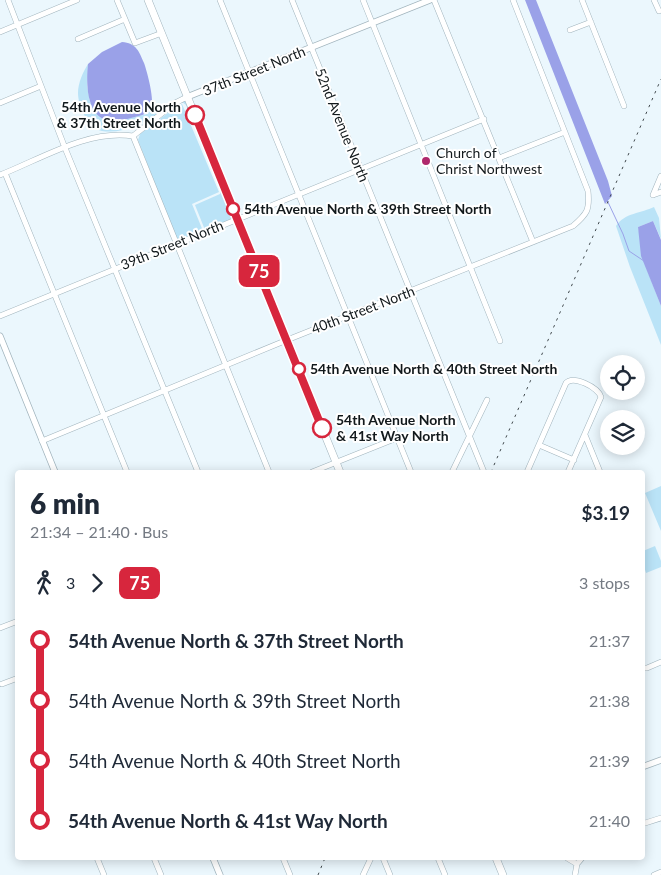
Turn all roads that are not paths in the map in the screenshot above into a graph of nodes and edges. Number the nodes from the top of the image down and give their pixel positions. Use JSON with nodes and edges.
{"nodes":[{"id":1,"x":8,"y":0,"type":"edge"},
{"id":2,"x":77,"y":0,"type":"edge"},
{"id":3,"x":117,"y":0,"type":"edge"},
{"id":4,"x":148,"y":0,"type":"edge"},
{"id":5,"x":220,"y":0,"type":"edge"},
{"id":6,"x":292,"y":0,"type":"edge"},
{"id":7,"x":363,"y":0,"type":"edge"},
{"id":8,"x":430,"y":0,"type":"edge"},
{"id":9,"x":434,"y":0,"type":"edge"},
{"id":10,"x":513,"y":0,"type":"edge"},
{"id":11,"x":582,"y":0,"type":"edge"},
{"id":12,"x":654,"y":0,"type":"edge"},
{"id":13,"x":659,"y":11,"type":"dead end"},
{"id":14,"x":125,"y":19,"type":"junction"},
{"id":15,"x":591,"y":22,"type":"junction"},
{"id":16,"x":372,"y":23,"type":"junction"},
{"id":17,"x":18,"y":25,"type":"junction"},
{"id":18,"x":570,"y":30,"type":"dead end"},
{"id":19,"x":0,"y":32,"type":"edge"},
{"id":20,"x":162,"y":33,"type":"junction"},
{"id":21,"x":78,"y":39,"type":"dead end"},
{"id":22,"x":311,"y":48,"type":"junction"},
{"id":23,"x":250,"y":73,"type":"junction"},
{"id":24,"x":41,"y":86,"type":"junction"},
{"id":25,"x":187,"y":97,"type":"junction"},
{"id":26,"x":0,"y":103,"type":"edge"},
{"id":27,"x":624,"y":106,"type":"dead end"},
{"id":28,"x":484,"y":119,"type":"junction"},
{"id":29,"x":565,"y":132,"type":"junction"},
{"id":30,"x":133,"y":136,"type":"junction"},
{"id":31,"x":422,"y":145,"type":"junction"},
{"id":32,"x":66,"y":148,"type":"junction"},
{"id":33,"x":499,"y":158,"type":"junction"},
{"id":34,"x":361,"y":170,"type":"junction"},
{"id":35,"x":3,"y":174,"type":"edge"},
{"id":36,"x":661,"y":176,"type":"edge"},
{"id":37,"x":661,"y":192,"type":"edge"},
{"id":38,"x":299,"y":195,"type":"junction"},
{"id":39,"x":237,"y":219,"type":"junction"},
{"id":40,"x":534,"y":242,"type":"junction"},
{"id":41,"x":176,"y":244,"type":"junction"},
{"id":42,"x":471,"y":267,"type":"junction"},
{"id":43,"x":115,"y":268,"type":"junction"},
{"id":44,"x":410,"y":292,"type":"junction"},
{"id":45,"x":54,"y":293,"type":"junction"},
{"id":46,"x":0,"y":316,"type":"edge"},
{"id":47,"x":348,"y":316,"type":"junction"},
{"id":48,"x":0,"y":336,"type":"edge"},
{"id":49,"x":287,"y":340,"type":"junction"},
{"id":50,"x":500,"y":341,"type":"dead end"},
{"id":51,"x":3,"y":350,"type":"edge"},
{"id":52,"x":226,"y":365,"type":"junction"},
{"id":53,"x":165,"y":389,"type":"junction"},
{"id":54,"x":487,"y":400,"type":"dead end"},
{"id":55,"x":104,"y":415,"type":"junction"},
{"id":56,"x":468,"y":435,"type":"junction"},
{"id":57,"x":585,"y":435,"type":"junction"},
{"id":58,"x":397,"y":438,"type":"junction"},
{"id":59,"x":42,"y":441,"type":"junction"},
{"id":60,"x":539,"y":445,"type":"junction"},
{"id":61,"x":574,"y":460,"type":"junction"},
{"id":62,"x":336,"y":462,"type":"junction"},
{"id":63,"x":54,"y":470,"type":"edge"},
{"id":64,"x":126,"y":470,"type":"edge"},
{"id":65,"x":197,"y":470,"type":"edge"},
{"id":66,"x":268,"y":470,"type":"edge"},
{"id":67,"x":317,"y":470,"type":"edge"},
{"id":68,"x":339,"y":470,"type":"edge"},
{"id":69,"x":410,"y":470,"type":"edge"},
{"id":70,"x":453,"y":470,"type":"edge"},
{"id":71,"x":483,"y":470,"type":"edge"},
{"id":72,"x":528,"y":470,"type":"edge"},
{"id":73,"x":569,"y":470,"type":"edge"},
{"id":74,"x":599,"y":470,"type":"edge"},
{"id":75,"x":15,"y":622,"type":"edge"},
{"id":76,"x":0,"y":628,"type":"edge"},
{"id":77,"x":661,"y":662,"type":"edge"},
{"id":78,"x":645,"y":668,"type":"edge"},
{"id":79,"x":15,"y":679,"type":"edge"},
{"id":80,"x":2,"y":684,"type":"dead end"},
{"id":81,"x":661,"y":760,"type":"edge"},
{"id":82,"x":645,"y":766,"type":"edge"},
{"id":83,"x":661,"y":818,"type":"edge"},
{"id":84,"x":645,"y":823,"type":"edge"},
{"id":85,"x":98,"y":860,"type":"edge"},
{"id":86,"x":155,"y":860,"type":"edge"},
{"id":87,"x":214,"y":860,"type":"edge"},
{"id":88,"x":284,"y":860,"type":"edge"},
{"id":89,"x":370,"y":860,"type":"edge"},
{"id":90,"x":384,"y":860,"type":"edge"},
{"id":91,"x":439,"y":860,"type":"edge"},
{"id":92,"x":497,"y":860,"type":"edge"},
{"id":93,"x":570,"y":860,"type":"edge"},
{"id":94,"x":580,"y":860,"type":"edge"},
{"id":95,"x":577,"y":864,"type":"junction"},
{"id":96,"x":661,"y":872,"type":"edge"},
{"id":97,"x":104,"y":875,"type":"edge"},
{"id":98,"x":161,"y":875,"type":"edge"},
{"id":99,"x":220,"y":875,"type":"edge"},
{"id":100,"x":290,"y":875,"type":"edge"},
{"id":101,"x":363,"y":875,"type":"edge"},
{"id":102,"x":390,"y":875,"type":"edge"},
{"id":103,"x":445,"y":875,"type":"edge"},
{"id":104,"x":504,"y":875,"type":"edge"},
{"id":105,"x":575,"y":875,"type":"edge"},
{"id":106,"x":654,"y":875,"type":"edge"}],
"edges":[{"from":1,"to":17,"type":"street"},
{"from":2,"to":17,"type":"street"},
{"from":3,"to":14,"type":"street"},
{"from":4,"to":20,"type":"main road"},
{"from":5,"to":23,"type":"street"},
{"from":6,"to":22,"type":"street","name":"52nd Avenue North"},
{"from":7,"to":16,"type":"street"},
{"from":8,"to":16,"type":"street","name":"37th Street North"},
{"from":9,"to":28,"type":"street"},
{"from":10,"to":29,"type":"street"},
{"from":11,"to":15,"type":"street"},
{"from":12,"to":13,"type":"street"},
{"from":14,"to":20,"type":"street"},
{"from":14,"to":21,"type":"street"},
{"from":15,"to":18,"type":"street"},
{"from":15,"to":27,"type":"street"},
{"from":16,"to":22,"type":"street","name":"37th Street North"},
{"from":16,"to":31,"type":"street"},
{"from":17,"to":19,"type":"street"},
{"from":17,"to":24,"type":"street"},
{"from":20,"to":25,"type":"main road"},
{"from":22,"to":23,"type":"street","name":"37th Street North"},
{"from":22,"to":34,"type":"street","name":"52nd Avenue North"},
{"from":23,"to":25,"type":"street","name":"37th Street North"},
{"from":23,"to":38,"type":"street"},
{"from":24,"to":26,"type":"street"},
{"from":24,"to":32,"type":"street"},
{"from":25,"to":30,"type":"street","name":"37th Street North"},
{"from":25,"to":39,"type":"main road"},
{"from":28,"to":31,"type":"street","name":"39th Street North"},
{"from":28,"to":33,"type":"street"},
{"from":29,"to":33,"type":"street"},
{"from":29,"to":40,"type":"street","name":"40th Street North"},
{"from":30,"to":32,"type":"street"},
{"from":30,"to":41,"type":"street"},
{"from":31,"to":34,"type":"street","name":"39th Street North"},
{"from":31,"to":42,"type":"street"},
{"from":32,"to":35,"type":"street"},
{"from":32,"to":43,"type":"street"},
{"from":33,"to":40,"type":"street"},
{"from":34,"to":38,"type":"street","name":"39th Street North"},
{"from":34,"to":44,"type":"street","name":"52nd Avenue North"},
{"from":35,"to":45,"type":"street"},
{"from":36,"to":37,"type":"street"},
{"from":38,"to":39,"type":"street","name":"39th Street North"},
{"from":38,"to":47,"type":"street"},
{"from":39,"to":41,"type":"street","name":"39th Street North"},
{"from":39,"to":49,"type":"main road"},
{"from":40,"to":42,"type":"street","name":"40th Street North"},
{"from":41,"to":43,"type":"street","name":"39th Street North"},
{"from":41,"to":52,"type":"street"},
{"from":42,"to":44,"type":"street","name":"40th Street North"},
{"from":42,"to":50,"type":"street"},
{"from":43,"to":45,"type":"street","name":"39th Street North"},
{"from":43,"to":53,"type":"street"},
{"from":44,"to":47,"type":"street","name":"40th Street North"},
{"from":44,"to":56,"type":"street","name":"52nd Avenue North"},
{"from":45,"to":46,"type":"street","name":"39th Street North"},
{"from":45,"to":55,"type":"street"},
{"from":47,"to":49,"type":"street","name":"40th Street North"},
{"from":47,"to":58,"type":"street"},
{"from":48,"to":51,"type":"street"},
{"from":49,"to":52,"type":"street","name":"40th Street North"},
{"from":49,"to":62,"type":"main road"},
{"from":51,"to":59,"type":"street"},
{"from":52,"to":53,"type":"street","name":"40th Street North"},
{"from":52,"to":66,"type":"street"},
{"from":53,"to":55,"type":"street","name":"40th Street North"},
{"from":53,"to":65,"type":"street"},
{"from":54,"to":56,"type":"street"},
{"from":55,"to":59,"type":"street","name":"40th Street North"},
{"from":55,"to":64,"type":"street"},
{"from":56,"to":70,"type":"street"},
{"from":56,"to":71,"type":"street","name":"52nd Avenue North"},
{"from":57,"to":60,"type":"street"},
{"from":57,"to":61,"type":"street"},
{"from":57,"to":74,"type":"street"},
{"from":58,"to":62,"type":"street"},
{"from":58,"to":69,"type":"street"},
{"from":59,"to":63,"type":"street"},
{"from":60,"to":61,"type":"street"},
{"from":60,"to":72,"type":"street"},
{"from":61,"to":73,"type":"street"},
{"from":62,"to":67,"type":"street"},
{"from":62,"to":68,"type":"main road"},
{"from":75,"to":76,"type":"street"},
{"from":77,"to":78,"type":"street"},
{"from":79,"to":80,"type":"street"},
{"from":81,"to":82,"type":"street"},
{"from":83,"to":84,"type":"street"},
{"from":85,"to":97,"type":"street"},
{"from":86,"to":98,"type":"street"},
{"from":87,"to":99,"type":"street"},
{"from":88,"to":100,"type":"street"},
{"from":89,"to":101,"type":"street"},
{"from":90,"to":102,"type":"street"},
{"from":91,"to":103,"type":"street"},
{"from":92,"to":104,"type":"main road"},
{"from":93,"to":95,"type":"street"},
{"from":94,"to":95,"type":"street"},
{"from":95,"to":105,"type":"street"},
{"from":96,"to":106,"type":"street"}]}
